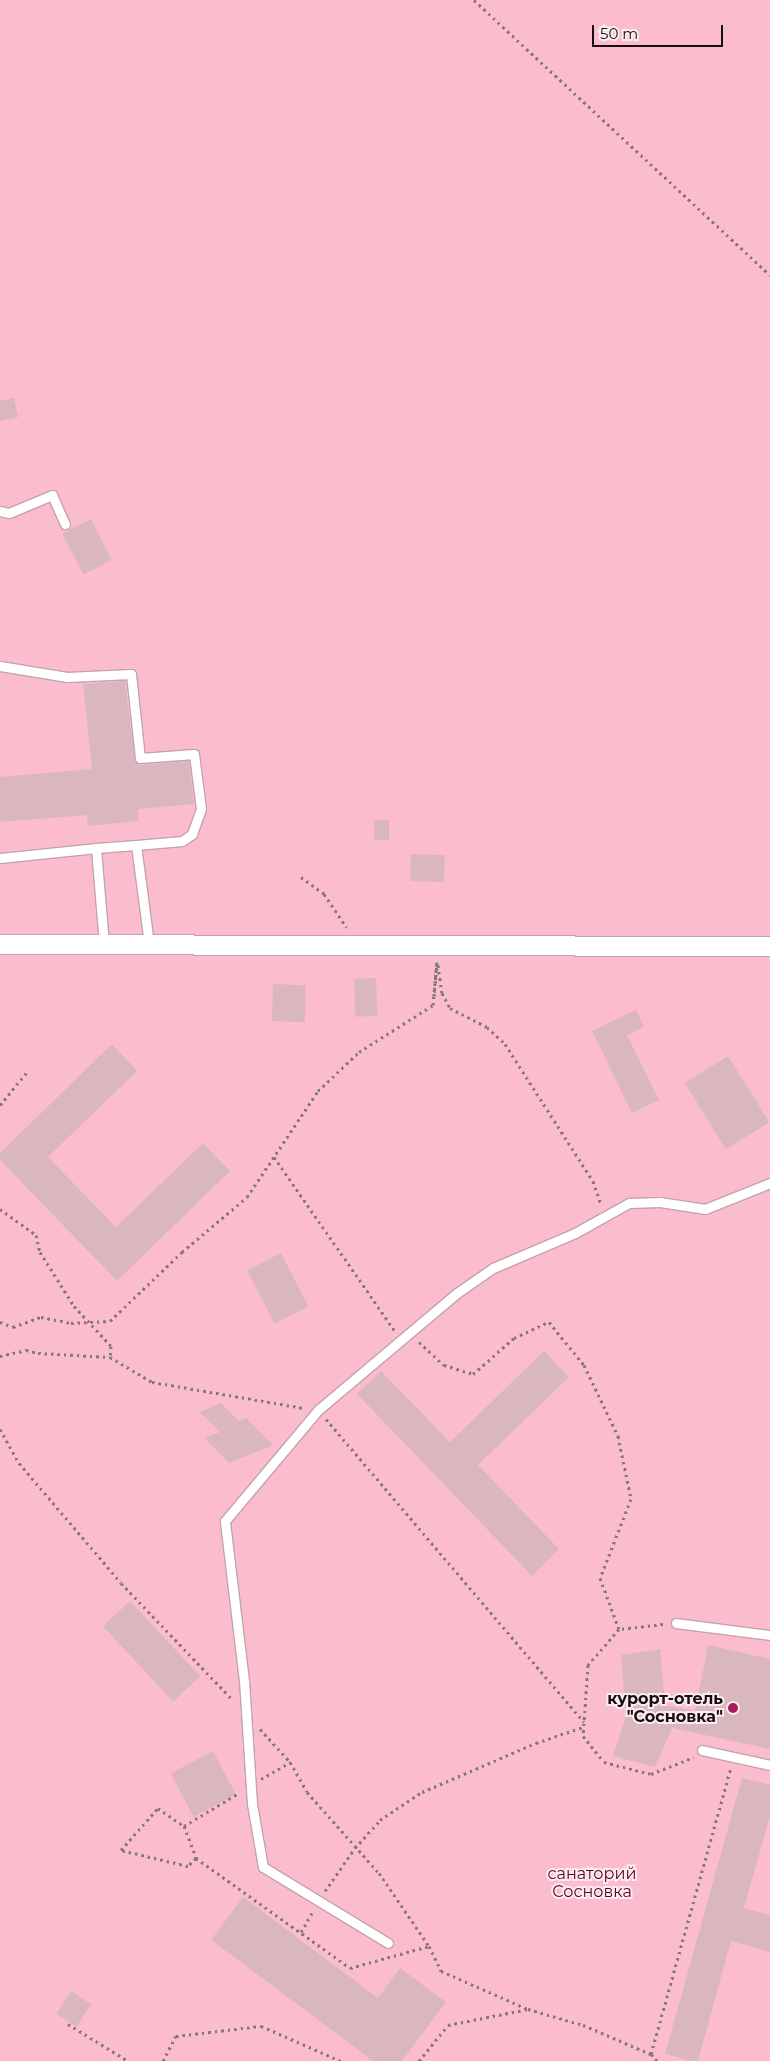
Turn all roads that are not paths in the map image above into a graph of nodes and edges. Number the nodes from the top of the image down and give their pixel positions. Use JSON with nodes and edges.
{"nodes":[{"id":1,"x":0,"y":511,"type":"edge"},
{"id":2,"x":65,"y":524,"type":"dead end"},
{"id":3,"x":0,"y":666,"type":"edge"},
{"id":4,"x":136,"y":845,"type":"junction"},
{"id":5,"x":96,"y":848,"type":"junction"},
{"id":6,"x":0,"y":858,"type":"edge"},
{"id":7,"x":0,"y":944,"type":"edge"},
{"id":8,"x":104,"y":944,"type":"junction"},
{"id":9,"x":149,"y":944,"type":"junction"},
{"id":10,"x":770,"y":946,"type":"edge"},
{"id":11,"x":770,"y":1183,"type":"edge"},
{"id":12,"x":676,"y":1622,"type":"road end"},
{"id":13,"x":770,"y":1635,"type":"edge"},
{"id":14,"x":702,"y":1750,"type":"road end"},
{"id":15,"x":770,"y":1765,"type":"edge"},
{"id":16,"x":388,"y":1943,"type":"dead end"}],
"edges":[{"from":1,"to":2,"type":"lane"},
{"from":3,"to":4,"type":"lane"},
{"from":4,"to":5,"type":"lane"},
{"from":4,"to":9,"type":"lane"},
{"from":5,"to":6,"type":"lane"},
{"from":5,"to":8,"type":"lane"},
{"from":7,"to":8,"type":"street"},
{"from":8,"to":9,"type":"street"},
{"from":9,"to":10,"type":"street"},
{"from":11,"to":16,"type":"lane"},
{"from":12,"to":13,"type":"lane"},
{"from":14,"to":15,"type":"lane"}]}
